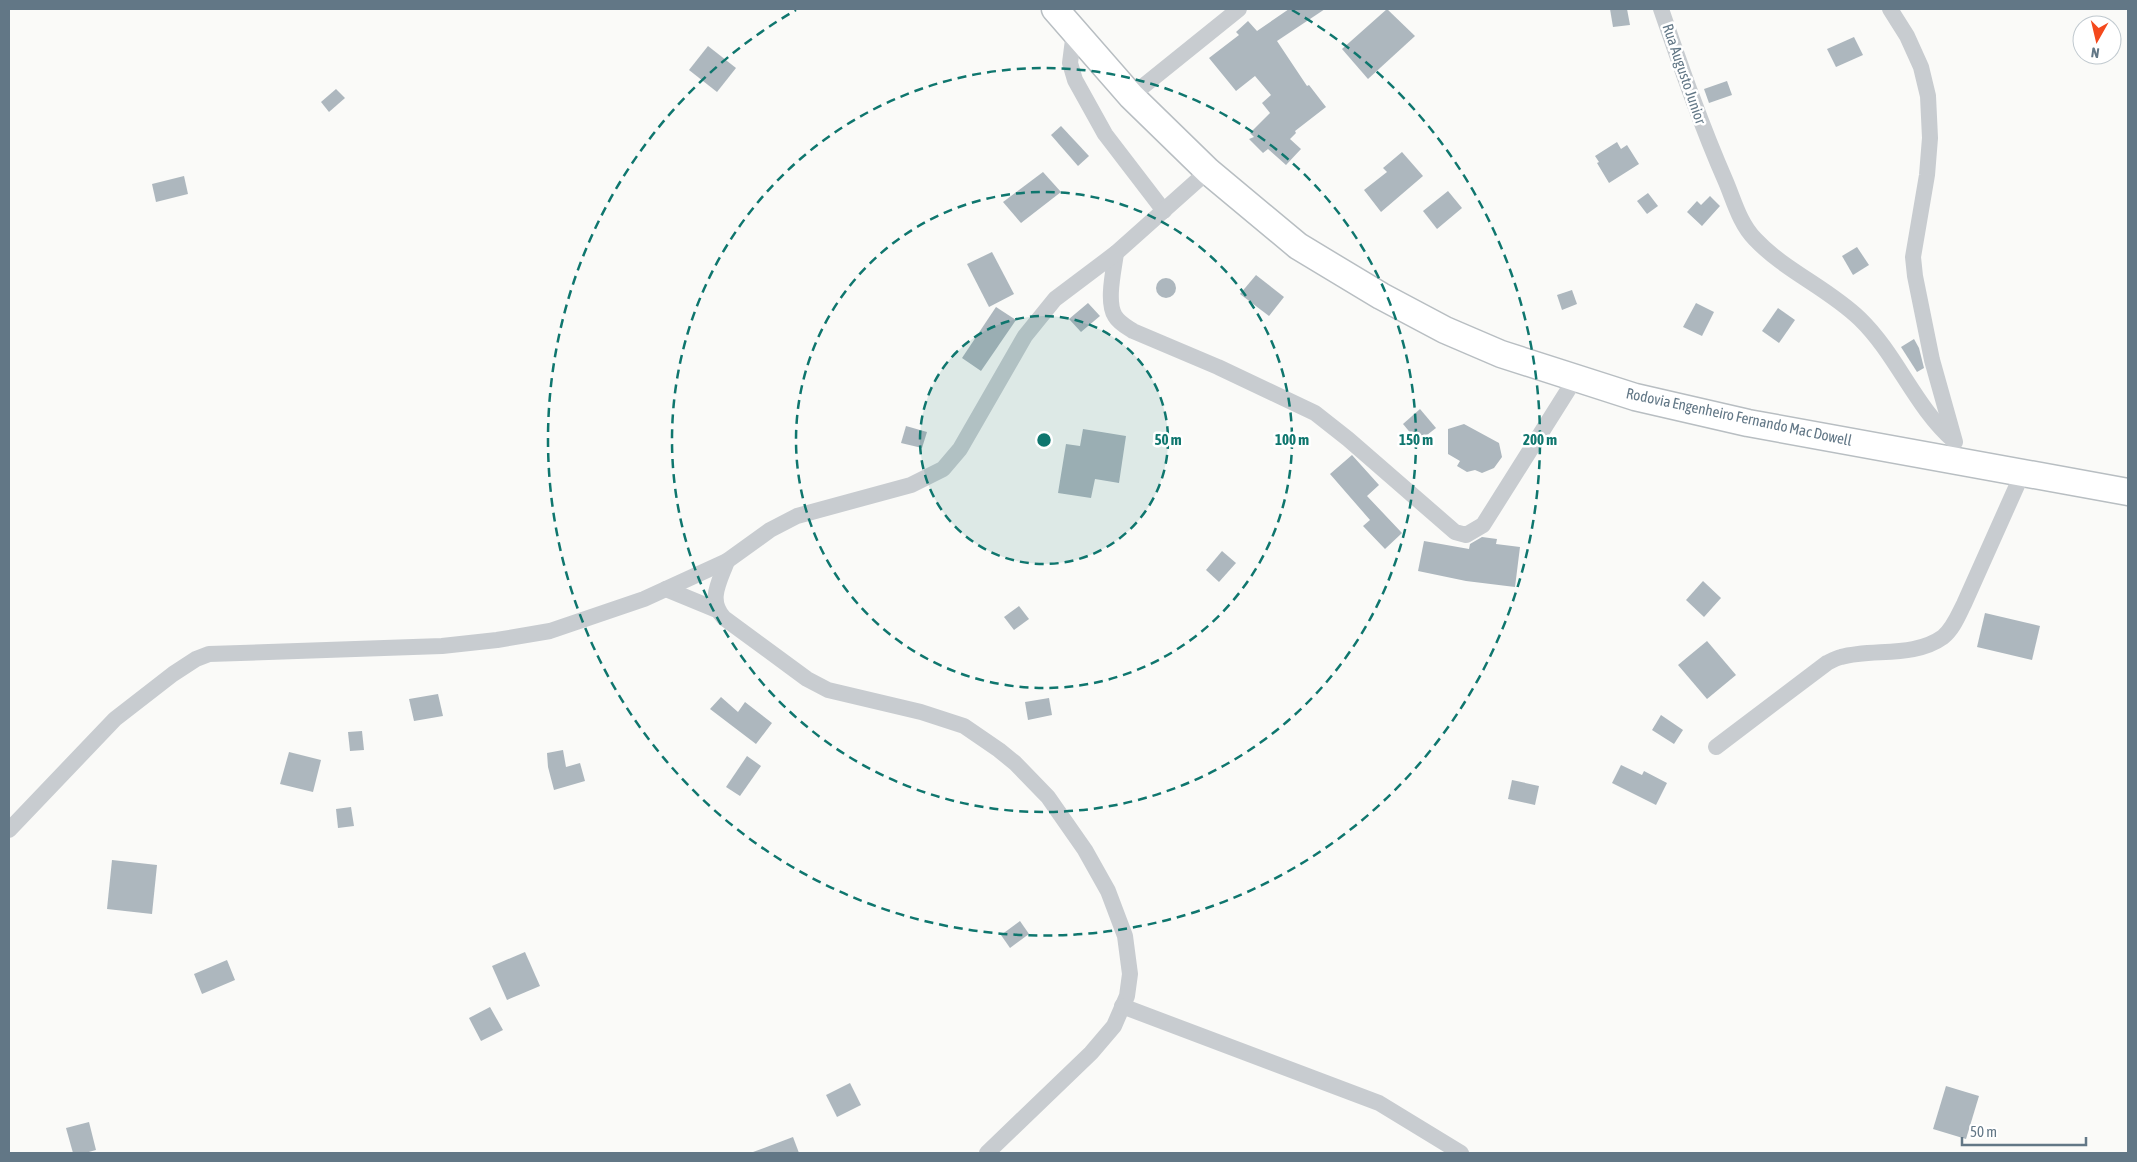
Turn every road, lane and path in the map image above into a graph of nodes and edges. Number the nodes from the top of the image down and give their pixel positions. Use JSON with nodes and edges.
{"nodes":[{"id":1,"x":1055,"y":9,"type":"edge"},
{"id":2,"x":1239,"y":9,"type":"edge"},
{"id":3,"x":1662,"y":9,"type":"edge"},
{"id":4,"x":1890,"y":9,"type":"edge"},
{"id":5,"x":1074,"y":32,"type":"junction"},
{"id":6,"x":1131,"y":96,"type":"junction"},
{"id":7,"x":1208,"y":171,"type":"junction"},
{"id":8,"x":1164,"y":210,"type":"junction"},
{"id":9,"x":1116,"y":253,"type":"junction"},
{"id":10,"x":1575,"y":379,"type":"junction"},
{"id":11,"x":1958,"y":451,"type":"junction"},
{"id":12,"x":2023,"y":472,"type":"junction"},
{"id":13,"x":2128,"y":492,"type":"edge"},
{"id":14,"x":727,"y":560,"type":"junction"},
{"id":15,"x":666,"y":588,"type":"junction"},
{"id":16,"x":716,"y":610,"type":"junction"},
{"id":17,"x":1716,"y":747,"type":"dead end"},
{"id":18,"x":9,"y":830,"type":"edge"},
{"id":19,"x":1122,"y":1006,"type":"junction"},
{"id":20,"x":987,"y":1153,"type":"edge"},
{"id":21,"x":1461,"y":1153,"type":"edge"}],
"edges":[{"from":1,"to":5,"type":"main road","name":"Rodovia Engenheiro Fernando Mac Dowell"},
{"from":2,"to":6,"type":"street"},
{"from":3,"to":11,"type":"street","name":"Rua Augusto Junior"},
{"from":4,"to":11,"type":"street"},
{"from":5,"to":6,"type":"main road","name":"Rodovia Engenheiro Fernando Mac Dowell"},
{"from":5,"to":8,"type":"street"},
{"from":6,"to":7,"type":"main road","name":"Rodovia Engenheiro Fernando Mac Dowell"},
{"from":7,"to":8,"type":"street"},
{"from":7,"to":10,"type":"main road","name":"Rodovia Engenheiro Fernando Mac Dowell"},
{"from":8,"to":9,"type":"street"},
{"from":9,"to":10,"type":"street"},
{"from":9,"to":14,"type":"street"},
{"from":10,"to":11,"type":"main road","name":"Rodovia Engenheiro Fernando Mac Dowell"},
{"from":11,"to":12,"type":"main road","name":"Rodovia Engenheiro Fernando Mac Dowell"},
{"from":12,"to":13,"type":"main road","name":"Rodovia Engenheiro Fernando Mac Dowell"},
{"from":12,"to":17,"type":"street"},
{"from":14,"to":15,"type":"street"},
{"from":14,"to":16,"type":"street"},
{"from":15,"to":16,"type":"street"},
{"from":15,"to":18,"type":"street"},
{"from":16,"to":19,"type":"street"},
{"from":19,"to":20,"type":"street"},
{"from":19,"to":21,"type":"street"}]}
